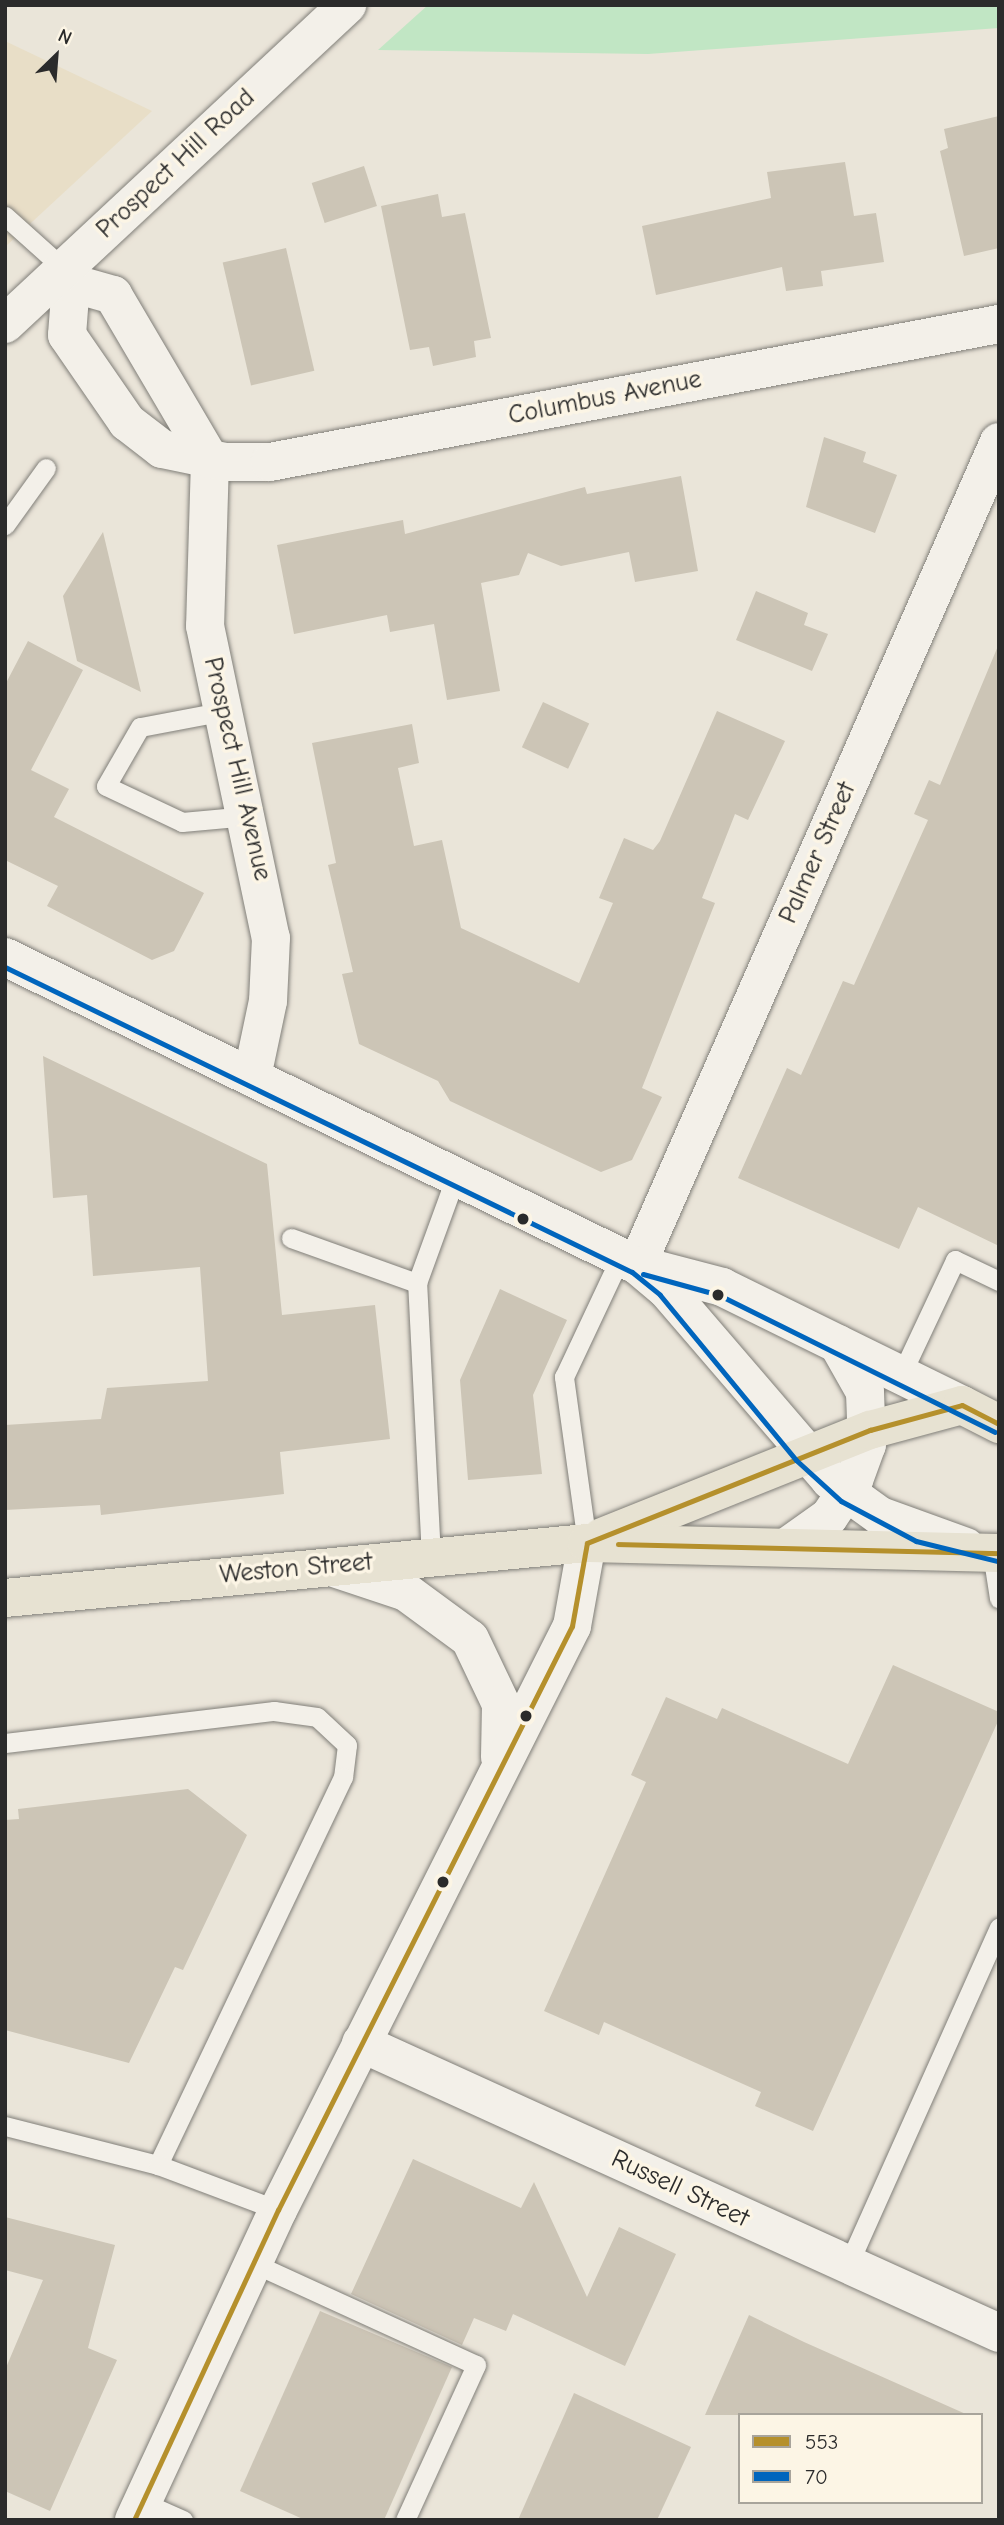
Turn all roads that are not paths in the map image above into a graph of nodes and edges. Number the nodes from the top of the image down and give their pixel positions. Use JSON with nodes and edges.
{"nodes":[{"id":1,"x":347,"y":5,"type":"edge"},
{"id":2,"x":5,"y":216,"type":"edge"},
{"id":3,"x":68,"y":276,"type":"junction"},
{"id":4,"x":5,"y":324,"type":"edge"},
{"id":5,"x":999,"y":324,"type":"edge"},
{"id":6,"x":999,"y":442,"type":"edge"},
{"id":7,"x":210,"y":460,"type":"junction"},
{"id":8,"x":46,"y":468,"type":"dead end"},
{"id":9,"x":5,"y":525,"type":"edge"},
{"id":10,"x":225,"y":711,"type":"junction"},
{"id":11,"x":248,"y":816,"type":"junction"},
{"id":12,"x":5,"y":957,"type":"edge"},
{"id":13,"x":252,"y":1077,"type":"junction"},
{"id":14,"x":456,"y":1177,"type":"junction"},
{"id":15,"x":291,"y":1238,"type":"dead end"},
{"id":16,"x":629,"y":1260,"type":"junction"},
{"id":17,"x":999,"y":1281,"type":"edge"},
{"id":18,"x":417,"y":1283,"type":"junction"},
{"id":19,"x":838,"y":1344,"type":"junction"},
{"id":20,"x":901,"y":1375,"type":"junction"},
{"id":21,"x":962,"y":1405,"type":"junction"},
{"id":22,"x":999,"y":1424,"type":"edge"},
{"id":23,"x":870,"y":1430,"type":"junction"},
{"id":24,"x":803,"y":1454,"type":"junction"},
{"id":25,"x":846,"y":1494,"type":"junction"},
{"id":26,"x":587,"y":1543,"type":"junction"},
{"id":27,"x":788,"y":1546,"type":"junction"},
{"id":28,"x":995,"y":1553,"type":"edge"},
{"id":29,"x":431,"y":1557,"type":"junction"},
{"id":30,"x":321,"y":1567,"type":"junction"},
{"id":31,"x":5,"y":1598,"type":"edge"},
{"id":32,"x":999,"y":1598,"type":"edge"},
{"id":33,"x":5,"y":1743,"type":"edge"},
{"id":34,"x":493,"y":1782,"type":"junction"},
{"id":35,"x":999,"y":1927,"type":"edge"},
{"id":36,"x":361,"y":2043,"type":"junction"},
{"id":37,"x":5,"y":2126,"type":"edge"},
{"id":38,"x":158,"y":2165,"type":"junction"},
{"id":39,"x":278,"y":2210,"type":"junction"},
{"id":40,"x":253,"y":2263,"type":"junction"},
{"id":41,"x":848,"y":2265,"type":"junction"},
{"id":42,"x":999,"y":2333,"type":"edge"},
{"id":43,"x":138,"y":2511,"type":"edge"},
{"id":44,"x":183,"y":2520,"type":"edge"},
{"id":45,"x":405,"y":2520,"type":"edge"}],
"edges":[{"from":1,"to":3,"type":"street","name":"Prospect Hill Road"},
{"from":2,"to":3,"type":"lane"},
{"from":3,"to":4,"type":"street","name":"Prospect Hill Road"},
{"from":3,"to":7,"type":"street"},
{"from":3,"to":7,"type":"street"},
{"from":5,"to":7,"type":"street","name":"Columbus Avenue"},
{"from":6,"to":16,"type":"street","name":"Palmer Street"},
{"from":7,"to":10,"type":"street","name":"Prospect Hill Avenue"},
{"from":8,"to":9,"type":"lane"},
{"from":10,"to":11,"type":"street","name":"Prospect Hill Avenue"},
{"from":10,"to":11,"type":"lane"},
{"from":11,"to":13,"type":"street","name":"Prospect Hill Avenue"},
{"from":12,"to":13,"type":"street"},
{"from":13,"to":14,"type":"street"},
{"from":14,"to":16,"type":"street"},
{"from":14,"to":18,"type":"lane"},
{"from":15,"to":18,"type":"lane"},
{"from":16,"to":19,"type":"street"},
{"from":16,"to":24,"type":"street"},
{"from":16,"to":26,"type":"lane"},
{"from":17,"to":20,"type":"lane"},
{"from":18,"to":29,"type":"lane"},
{"from":19,"to":20,"type":"street"},
{"from":19,"to":23,"type":"street"},
{"from":20,"to":21,"type":"street"},
{"from":21,"to":22,"type":"main road"},
{"from":21,"to":23,"type":"main road","name":"Weston Street"},
{"from":23,"to":24,"type":"main road","name":"Weston Street"},
{"from":23,"to":25,"type":"street"},
{"from":24,"to":25,"type":"street"},
{"from":24,"to":26,"type":"main road","name":"Weston Street"},
{"from":25,"to":27,"type":"street"},
{"from":25,"to":28,"type":"street"},
{"from":26,"to":27,"type":"main road","name":"Weston Street"},
{"from":26,"to":29,"type":"main road","name":"Weston Street"},
{"from":26,"to":34,"type":"street"},
{"from":27,"to":28,"type":"main road","name":"Weston Street"},
{"from":28,"to":32,"type":"lane"},
{"from":29,"to":30,"type":"main road","name":"Weston Street"},
{"from":30,"to":31,"type":"main road","name":"Weston Street"},
{"from":30,"to":34,"type":"street"},
{"from":33,"to":38,"type":"lane"},
{"from":34,"to":36,"type":"street"},
{"from":35,"to":41,"type":"lane"},
{"from":36,"to":39,"type":"street"},
{"from":36,"to":41,"type":"street","name":"Russell Street"},
{"from":37,"to":38,"type":"lane"},
{"from":38,"to":39,"type":"lane"},
{"from":39,"to":40,"type":"street"},
{"from":40,"to":43,"type":"street"},
{"from":40,"to":45,"type":"lane"},
{"from":41,"to":42,"type":"street","name":"Russell Street"},
{"from":43,"to":44,"type":"lane"}]}
